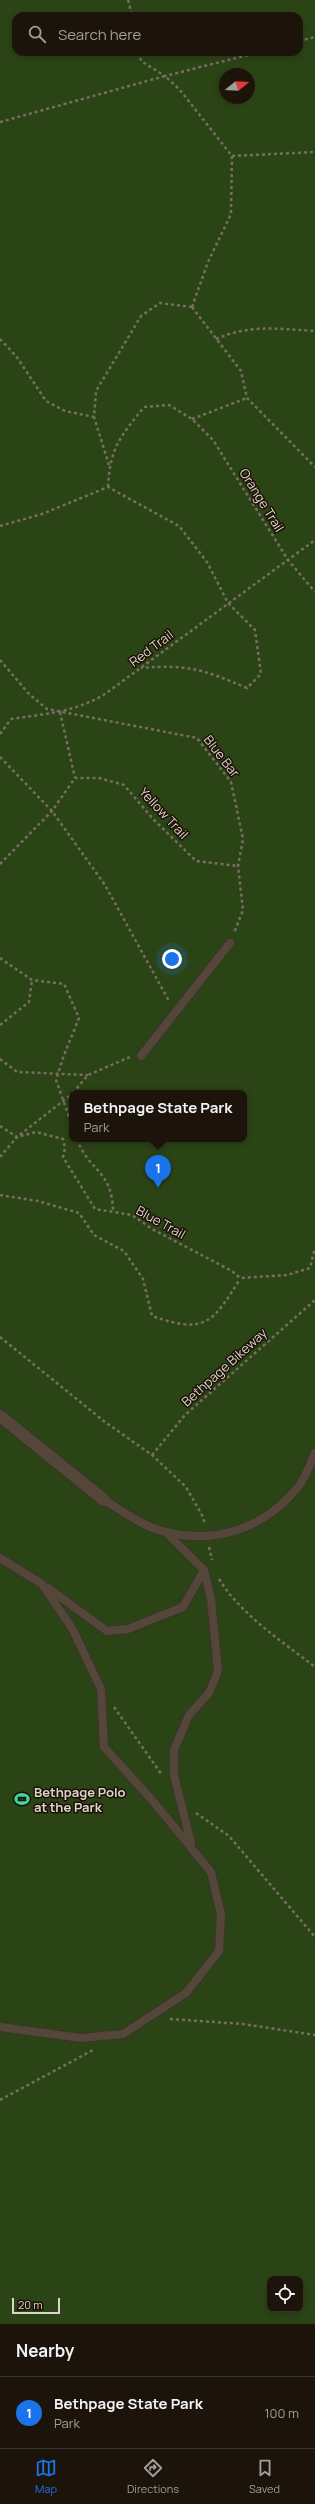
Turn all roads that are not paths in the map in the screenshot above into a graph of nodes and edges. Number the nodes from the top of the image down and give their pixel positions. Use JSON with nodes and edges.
{"nodes":[{"id":1,"x":230,"y":943,"type":"road end"},
{"id":2,"x":137,"y":1056,"type":"road end"},
{"id":3,"x":0,"y":1416,"type":"edge"},
{"id":4,"x":315,"y":1453,"type":"edge"},
{"id":5,"x":104,"y":1500,"type":"joint"},
{"id":6,"x":166,"y":1532,"type":"junction"},
{"id":7,"x":0,"y":1558,"type":"edge"},
{"id":8,"x":204,"y":1570,"type":"junction"},
{"id":9,"x":42,"y":1584,"type":"junction"},
{"id":10,"x":192,"y":1847,"type":"junction"},
{"id":11,"x":0,"y":2027,"type":"edge"}],
"edges":[{"from":1,"to":2,"type":"lane"},
{"from":3,"to":5,"type":"street"},
{"from":4,"to":6,"type":"lane"},
{"from":5,"to":6,"type":"lane"},
{"from":6,"to":8,"type":"lane"},
{"from":7,"to":9,"type":"lane"},
{"from":8,"to":9,"type":"lane"},
{"from":8,"to":10,"type":"lane"},
{"from":9,"to":10,"type":"lane"},
{"from":10,"to":11,"type":"lane"}]}
